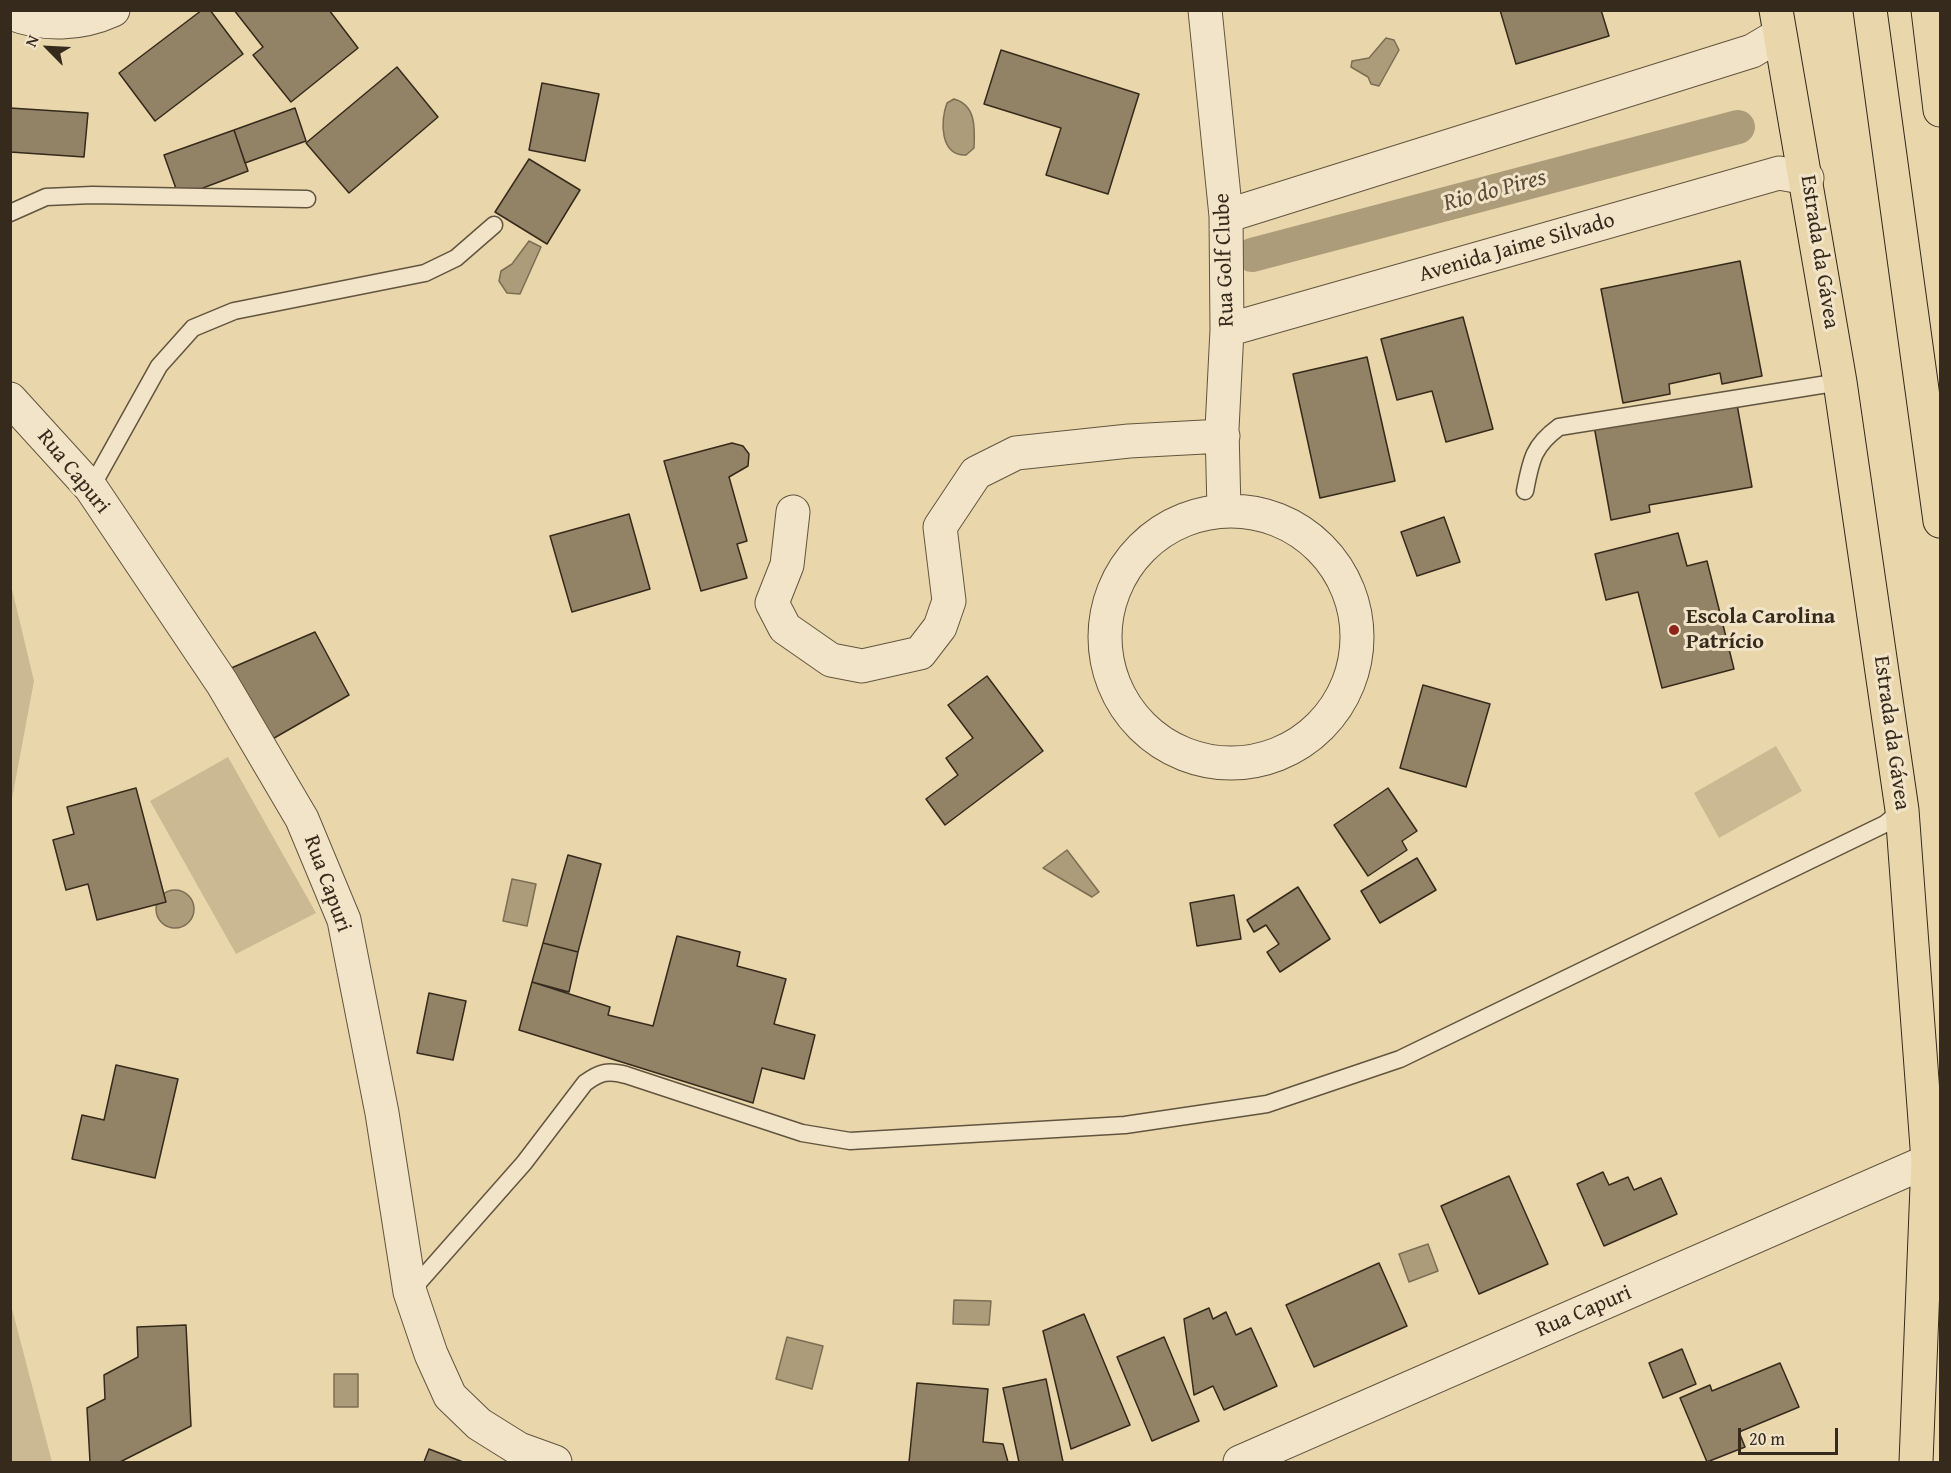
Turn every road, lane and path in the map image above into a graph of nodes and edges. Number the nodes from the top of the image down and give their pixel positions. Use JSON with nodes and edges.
{"nodes":[{"id":1,"x":113,"y":10,"type":"edge"},
{"id":2,"x":1205,"y":10,"type":"edge"},
{"id":3,"x":1870,"y":10,"type":"edge"},
{"id":4,"x":1928,"y":10,"type":"edge"},
{"id":5,"x":10,"y":13,"type":"edge"},
{"id":6,"x":1778,"y":23,"type":"edge"},
{"id":7,"x":1941,"y":111,"type":"edge"},
{"id":8,"x":1807,"y":178,"type":"junction"},
{"id":9,"x":307,"y":199,"type":"dead end"},
{"id":10,"x":10,"y":213,"type":"edge"},
{"id":11,"x":1226,"y":216,"type":"junction"},
{"id":12,"x":494,"y":225,"type":"dead end"},
{"id":13,"x":1227,"y":330,"type":"junction"},
{"id":14,"x":1840,"y":382,"type":"junction"},
{"id":15,"x":10,"y":399,"type":"edge"},
{"id":16,"x":1223,"y":436,"type":"junction"},
{"id":17,"x":91,"y":488,"type":"junction"},
{"id":18,"x":1525,"y":491,"type":"dead end"},
{"id":19,"x":1224,"y":510,"type":"junction"},
{"id":20,"x":793,"y":512,"type":"dead end"},
{"id":21,"x":1941,"y":521,"type":"edge"},
{"id":22,"x":1902,"y":810,"type":"junction"},
{"id":23,"x":1928,"y":1161,"type":"junction"},
{"id":24,"x":410,"y":1292,"type":"junction"},
{"id":25,"x":555,"y":1462,"type":"edge"},
{"id":26,"x":1240,"y":1462,"type":"edge"},
{"id":27,"x":1916,"y":1462,"type":"edge"}],
"edges":[{"from":1,"to":5,"type":"street"},
{"from":2,"to":11,"type":"street","name":"Rua Golf Clube"},
{"from":3,"to":21,"type":"main road"},
{"from":4,"to":7,"type":"main road"},
{"from":6,"to":8,"type":"main road","name":"Estrada da Gávea"},
{"from":6,"to":11,"type":"street"},
{"from":8,"to":13,"type":"street","name":"Avenida Jaime Silvado"},
{"from":8,"to":14,"type":"main road","name":"Estrada da Gávea"},
{"from":9,"to":10,"type":"lane"},
{"from":11,"to":13,"type":"street","name":"Rua Golf Clube"},
{"from":12,"to":17,"type":"lane"},
{"from":13,"to":16,"type":"street","name":"Rua Golf Clube"},
{"from":14,"to":18,"type":"lane"},
{"from":14,"to":22,"type":"main road","name":"Estrada da Gávea"},
{"from":15,"to":17,"type":"street","name":"Rua Capuri"},
{"from":16,"to":19,"type":"street","name":"Rua Golf Clube"},
{"from":16,"to":20,"type":"street"},
{"from":17,"to":24,"type":"street","name":"Rua Capuri"},
{"from":19,"to":19,"type":"street"},
{"from":22,"to":23,"type":"main road","name":"Estrada da Gávea"},
{"from":22,"to":24,"type":"lane"},
{"from":23,"to":26,"type":"street","name":"Rua Capuri"},
{"from":23,"to":27,"type":"main road","name":"Estrada da Gávea"},
{"from":24,"to":25,"type":"street","name":"Rua Capuri"}]}
